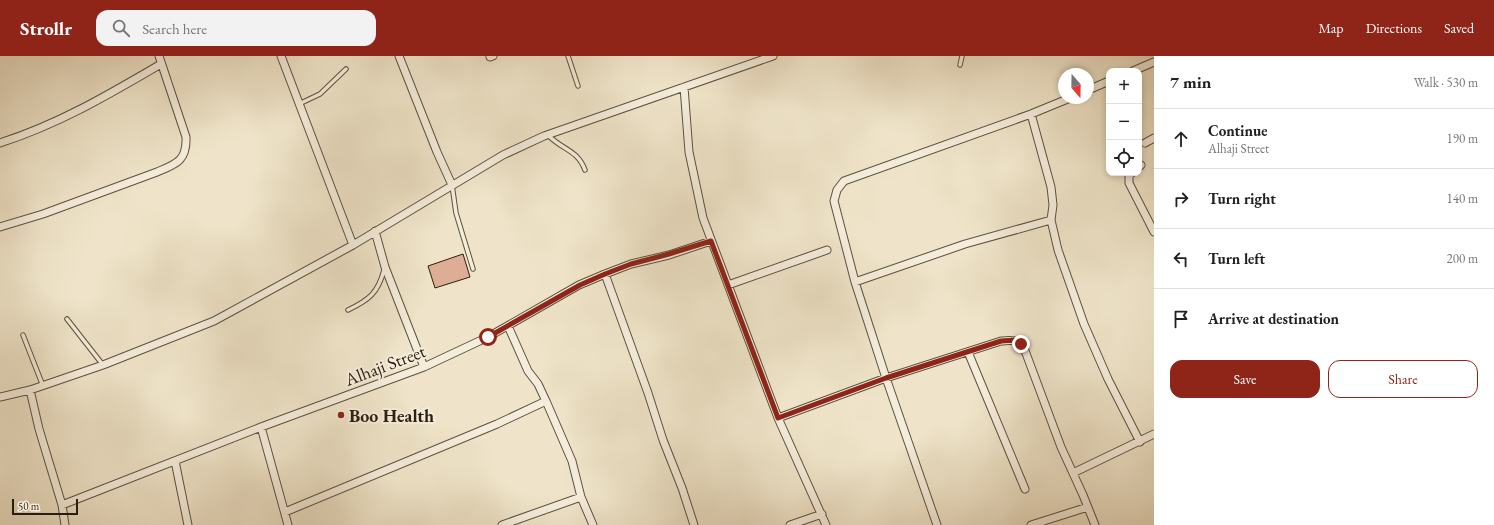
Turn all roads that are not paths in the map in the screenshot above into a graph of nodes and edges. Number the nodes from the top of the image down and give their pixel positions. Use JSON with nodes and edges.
{"nodes":[{"id":1,"x":159,"y":56,"type":"edge"},
{"id":2,"x":281,"y":56,"type":"edge"},
{"id":3,"x":399,"y":56,"type":"edge"},
{"id":4,"x":568,"y":56,"type":"edge"},
{"id":5,"x":773,"y":56,"type":"edge"},
{"id":6,"x":962,"y":56,"type":"edge"},
{"id":7,"x":1154,"y":62,"type":"edge"},
{"id":8,"x":161,"y":64,"type":"junction"},
{"id":9,"x":960,"y":64,"type":"dead end"},
{"id":10,"x":1140,"y":68,"type":"edge"},
{"id":11,"x":346,"y":69,"type":"dead end"},
{"id":12,"x":1106,"y":82,"type":"edge"},
{"id":13,"x":578,"y":86,"type":"dead end"},
{"id":14,"x":684,"y":87,"type":"junction"},
{"id":15,"x":1094,"y":87,"type":"edge"},
{"id":16,"x":1058,"y":103,"type":"edge"},
{"id":17,"x":299,"y":104,"type":"junction"},
{"id":18,"x":1031,"y":114,"type":"junction"},
{"id":19,"x":548,"y":135,"type":"junction"},
{"id":20,"x":1154,"y":138,"type":"edge"},
{"id":21,"x":0,"y":143,"type":"edge"},
{"id":22,"x":1145,"y":143,"type":"dead end"},
{"id":23,"x":584,"y":170,"type":"dead end"},
{"id":24,"x":1129,"y":176,"type":"edge"},
{"id":25,"x":452,"y":185,"type":"junction"},
{"id":26,"x":1051,"y":220,"type":"junction"},
{"id":27,"x":0,"y":227,"type":"edge"},
{"id":28,"x":375,"y":231,"type":"junction"},
{"id":29,"x":1154,"y":232,"type":"edge"},
{"id":30,"x":711,"y":241,"type":"junction"},
{"id":31,"x":353,"y":245,"type":"junction"},
{"id":32,"x":827,"y":250,"type":"dead end"},
{"id":33,"x":385,"y":267,"type":"junction"},
{"id":34,"x":473,"y":269,"type":"dead end"},
{"id":35,"x":605,"y":274,"type":"junction"},
{"id":36,"x":855,"y":282,"type":"junction"},
{"id":37,"x":728,"y":285,"type":"junction"},
{"id":38,"x":348,"y":310,"type":"dead end"},
{"id":39,"x":68,"y":319,"type":"dead end"},
{"id":40,"x":508,"y":326,"type":"junction"},
{"id":41,"x":23,"y":335,"type":"dead end"},
{"id":42,"x":968,"y":352,"type":"junction"},
{"id":43,"x":102,"y":365,"type":"junction"},
{"id":44,"x":424,"y":367,"type":"junction"},
{"id":45,"x":886,"y":378,"type":"junction"},
{"id":46,"x":43,"y":386,"type":"junction"},
{"id":47,"x":30,"y":390,"type":"junction"},
{"id":48,"x":0,"y":397,"type":"edge"},
{"id":49,"x":546,"y":401,"type":"junction"},
{"id":50,"x":778,"y":418,"type":"junction"},
{"id":51,"x":261,"y":427,"type":"junction"},
{"id":52,"x":1154,"y":434,"type":"edge"},
{"id":53,"x":1140,"y":442,"type":"junction"},
{"id":54,"x":175,"y":461,"type":"junction"},
{"id":55,"x":1073,"y":473,"type":"junction"},
{"id":56,"x":1024,"y":489,"type":"dead end"},
{"id":57,"x":581,"y":497,"type":"junction"},
{"id":58,"x":62,"y":505,"type":"junction"},
{"id":59,"x":1088,"y":507,"type":"junction"},
{"id":60,"x":285,"y":512,"type":"junction"},
{"id":61,"x":822,"y":514,"type":"junction"},
{"id":62,"x":65,"y":525,"type":"edge"},
{"id":63,"x":188,"y":525,"type":"edge"},
{"id":64,"x":288,"y":525,"type":"edge"},
{"id":65,"x":502,"y":525,"type":"edge"},
{"id":66,"x":593,"y":525,"type":"edge"},
{"id":67,"x":694,"y":525,"type":"edge"},
{"id":68,"x":790,"y":525,"type":"edge"},
{"id":69,"x":826,"y":525,"type":"edge"},
{"id":70,"x":937,"y":525,"type":"edge"},
{"id":71,"x":1031,"y":525,"type":"edge"},
{"id":72,"x":1095,"y":525,"type":"edge"}],
"edges":[{"from":1,"to":8,"type":"street"},
{"from":2,"to":17,"type":"street"},
{"from":3,"to":25,"type":"street"},
{"from":4,"to":13,"type":"lane"},
{"from":5,"to":14,"type":"street"},
{"from":6,"to":9,"type":"lane"},
{"from":7,"to":10,"type":"street"},
{"from":8,"to":21,"type":"street"},
{"from":8,"to":27,"type":"street"},
{"from":11,"to":17,"type":"lane"},
{"from":12,"to":15,"type":"street"},
{"from":14,"to":19,"type":"street"},
{"from":14,"to":30,"type":"street"},
{"from":16,"to":18,"type":"street"},
{"from":17,"to":31,"type":"street"},
{"from":18,"to":26,"type":"street"},
{"from":18,"to":36,"type":"street"},
{"from":19,"to":23,"type":"lane"},
{"from":19,"to":25,"type":"street"},
{"from":20,"to":22,"type":"street"},
{"from":24,"to":29,"type":"street"},
{"from":25,"to":28,"type":"street"},
{"from":25,"to":34,"type":"lane"},
{"from":26,"to":36,"type":"street"},
{"from":26,"to":53,"type":"street"},
{"from":28,"to":31,"type":"street"},
{"from":28,"to":33,"type":"street"},
{"from":30,"to":35,"type":"street","name":"Alhaji Street"},
{"from":30,"to":37,"type":"street"},
{"from":31,"to":43,"type":"street"},
{"from":32,"to":37,"type":"street"},
{"from":33,"to":38,"type":"lane"},
{"from":33,"to":44,"type":"street"},
{"from":35,"to":40,"type":"street","name":"Alhaji Street"},
{"from":35,"to":67,"type":"street"},
{"from":36,"to":45,"type":"street"},
{"from":37,"to":50,"type":"street"},
{"from":39,"to":43,"type":"lane"},
{"from":40,"to":44,"type":"street","name":"Alhaji Street"},
{"from":40,"to":49,"type":"street"},
{"from":41,"to":46,"type":"lane"},
{"from":42,"to":45,"type":"street"},
{"from":42,"to":55,"type":"street"},
{"from":42,"to":56,"type":"street"},
{"from":43,"to":46,"type":"street"},
{"from":44,"to":51,"type":"street","name":"Alhaji Street"},
{"from":45,"to":50,"type":"street"},
{"from":45,"to":70,"type":"street"},
{"from":46,"to":47,"type":"street"},
{"from":47,"to":48,"type":"street"},
{"from":47,"to":58,"type":"street"},
{"from":49,"to":57,"type":"street"},
{"from":49,"to":60,"type":"street"},
{"from":50,"to":61,"type":"street"},
{"from":51,"to":54,"type":"street","name":"Alhaji Street"},
{"from":51,"to":60,"type":"street"},
{"from":52,"to":53,"type":"street"},
{"from":53,"to":55,"type":"street"},
{"from":54,"to":58,"type":"street","name":"Alhaji Street"},
{"from":54,"to":63,"type":"street"},
{"from":55,"to":59,"type":"street"},
{"from":57,"to":65,"type":"street"},
{"from":57,"to":66,"type":"street"},
{"from":58,"to":62,"type":"street"},
{"from":59,"to":71,"type":"street"},
{"from":59,"to":72,"type":"street"},
{"from":60,"to":64,"type":"street"},
{"from":61,"to":68,"type":"street"},
{"from":61,"to":69,"type":"street"}]}
